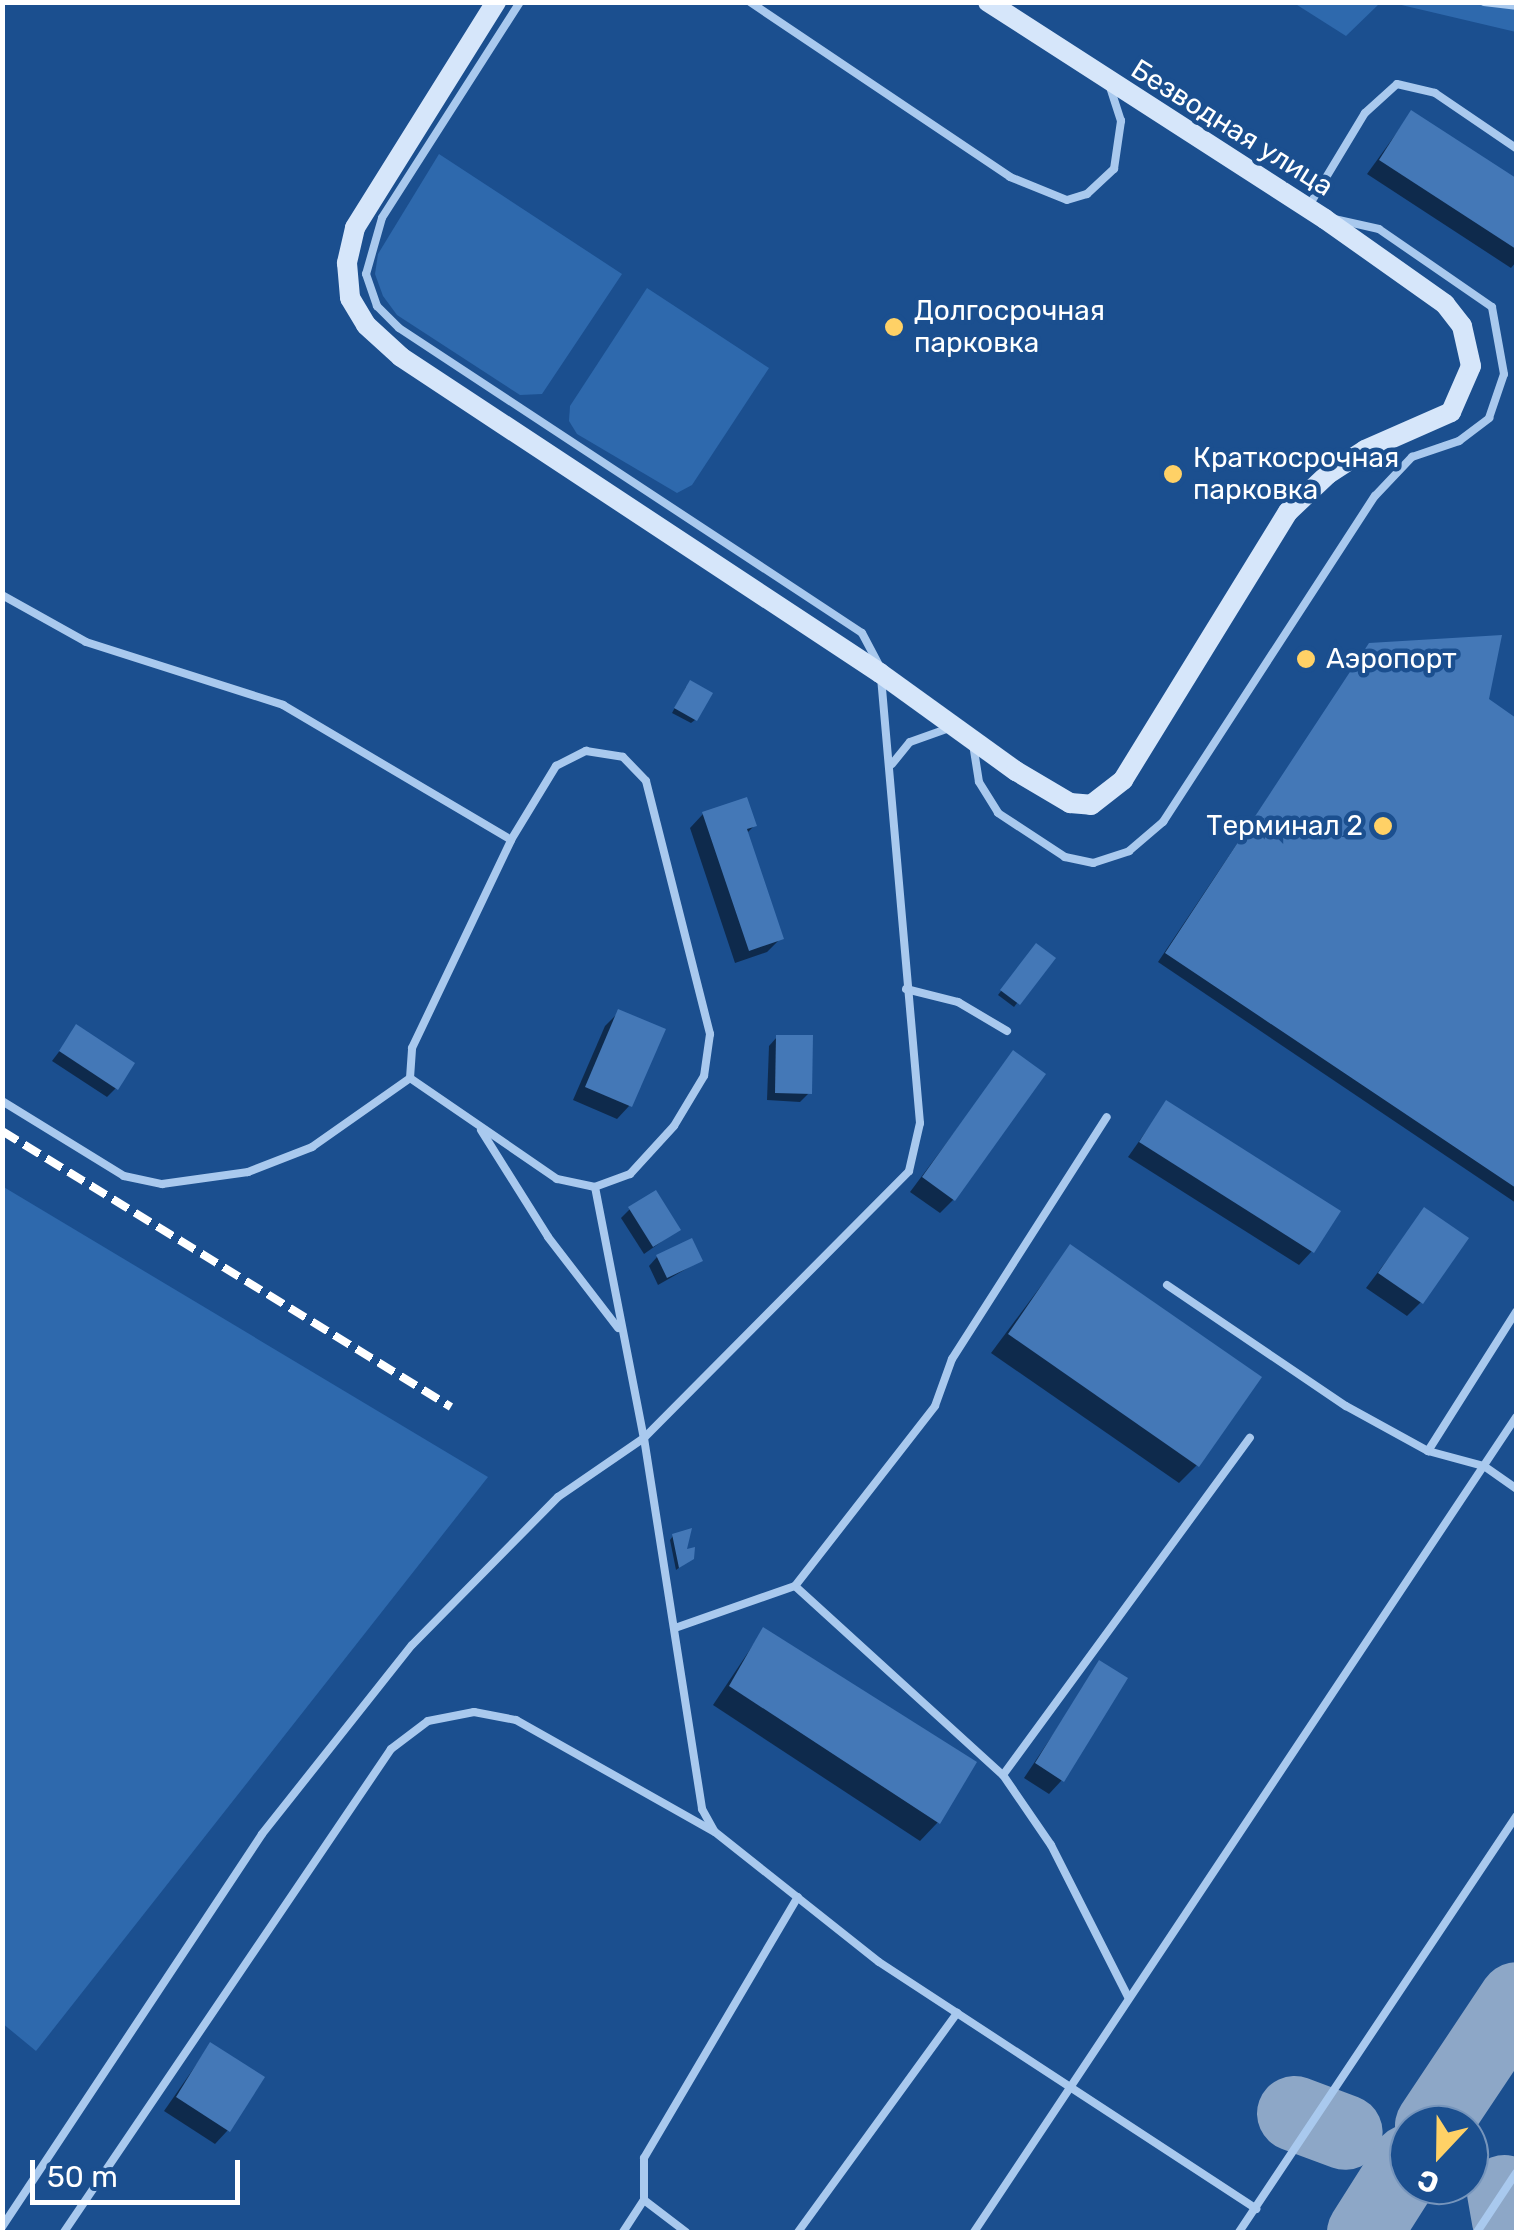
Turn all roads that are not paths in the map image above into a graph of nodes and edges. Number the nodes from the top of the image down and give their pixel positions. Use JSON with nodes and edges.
{"nodes":[{"id":1,"x":496,"y":2,"type":"edge"},
{"id":2,"x":520,"y":2,"type":"edge"},
{"id":3,"x":750,"y":2,"type":"edge"},
{"id":4,"x":988,"y":2,"type":"edge"},
{"id":5,"x":1484,"y":2,"type":"edge"},
{"id":6,"x":1516,"y":6,"type":"edge"},
{"id":7,"x":1108,"y":83,"type":"junction"},
{"id":8,"x":1516,"y":148,"type":"edge"},
{"id":9,"x":1317,"y":214,"type":"junction"},
{"id":10,"x":2,"y":595,"type":"edge"},
{"id":11,"x":880,"y":673,"type":"junction"},
{"id":12,"x":954,"y":726,"type":"junction"},
{"id":13,"x":972,"y":740,"type":"junction"},
{"id":14,"x":892,"y":764,"type":"junction"},
{"id":15,"x":510,"y":840,"type":"junction"},
{"id":16,"x":906,"y":989,"type":"junction"},
{"id":17,"x":1007,"y":1031,"type":"dead end"},
{"id":18,"x":410,"y":1078,"type":"junction"},
{"id":19,"x":2,"y":1102,"type":"edge"},
{"id":20,"x":1106,"y":1117,"type":"dead end"},
{"id":21,"x":480,"y":1127,"type":"junction"},
{"id":22,"x":595,"y":1188,"type":"junction"},
{"id":23,"x":1167,"y":1285,"type":"dead end"},
{"id":24,"x":1516,"y":1312,"type":"edge"},
{"id":25,"x":621,"y":1332,"type":"junction"},
{"id":26,"x":1516,"y":1418,"type":"edge"},
{"id":27,"x":644,"y":1438,"type":"junction"},
{"id":28,"x":1250,"y":1438,"type":"dead end"},
{"id":29,"x":1428,"y":1451,"type":"junction"},
{"id":30,"x":1484,"y":1466,"type":"junction"},
{"id":31,"x":1516,"y":1488,"type":"edge"},
{"id":32,"x":794,"y":1586,"type":"junction"},
{"id":33,"x":675,"y":1628,"type":"junction"},
{"id":34,"x":1002,"y":1775,"type":"junction"},
{"id":35,"x":1516,"y":1816,"type":"edge"},
{"id":36,"x":715,"y":1832,"type":"junction"},
{"id":37,"x":798,"y":1897,"type":"junction"},
{"id":38,"x":1128,"y":1997,"type":"junction"},
{"id":39,"x":958,"y":2012,"type":"junction"},
{"id":40,"x":1070,"y":2088,"type":"junction"},
{"id":41,"x":1516,"y":2173,"type":"edge"},
{"id":42,"x":644,"y":2200,"type":"junction"},
{"id":43,"x":1256,"y":2210,"type":"junction"},
{"id":44,"x":2,"y":2227,"type":"edge"},
{"id":45,"x":64,"y":2232,"type":"edge"},
{"id":46,"x":623,"y":2232,"type":"edge"},
{"id":47,"x":686,"y":2232,"type":"edge"},
{"id":48,"x":798,"y":2232,"type":"edge"},
{"id":49,"x":974,"y":2232,"type":"edge"},
{"id":50,"x":1239,"y":2232,"type":"edge"},
{"id":51,"x":1478,"y":2232,"type":"edge"}],
"edges":[{"from":1,"to":11,"type":"main road"},
{"from":2,"to":11,"type":"lane"},
{"from":3,"to":7,"type":"lane"},
{"from":4,"to":7,"type":"main road","name":"Безводная улица"},
{"from":5,"to":6,"type":"lane"},
{"from":7,"to":9,"type":"main road","name":"Безводная улица"},
{"from":8,"to":9,"type":"lane"},
{"from":9,"to":13,"type":"main road","name":"Безводная улица"},
{"from":9,"to":13,"type":"lane"},
{"from":10,"to":15,"type":"lane"},
{"from":11,"to":12,"type":"main road"},
{"from":11,"to":14,"type":"lane"},
{"from":12,"to":13,"type":"main road"},
{"from":12,"to":14,"type":"lane"},
{"from":14,"to":16,"type":"lane"},
{"from":15,"to":18,"type":"lane"},
{"from":15,"to":22,"type":"lane"},
{"from":16,"to":17,"type":"lane"},
{"from":16,"to":27,"type":"lane"},
{"from":18,"to":19,"type":"lane"},
{"from":18,"to":21,"type":"lane"},
{"from":20,"to":32,"type":"lane"},
{"from":21,"to":22,"type":"lane"},
{"from":21,"to":25,"type":"lane"},
{"from":22,"to":25,"type":"lane"},
{"from":23,"to":29,"type":"lane"},
{"from":24,"to":29,"type":"lane"},
{"from":25,"to":27,"type":"lane"},
{"from":26,"to":30,"type":"lane"},
{"from":27,"to":33,"type":"lane"},
{"from":27,"to":44,"type":"lane"},
{"from":28,"to":34,"type":"lane"},
{"from":29,"to":30,"type":"lane"},
{"from":30,"to":31,"type":"lane"},
{"from":30,"to":38,"type":"lane"},
{"from":32,"to":33,"type":"lane"},
{"from":32,"to":34,"type":"lane"},
{"from":33,"to":36,"type":"lane"},
{"from":34,"to":38,"type":"lane"},
{"from":35,"to":43,"type":"lane"},
{"from":36,"to":37,"type":"lane"},
{"from":36,"to":45,"type":"lane"},
{"from":37,"to":39,"type":"lane"},
{"from":37,"to":42,"type":"lane"},
{"from":38,"to":40,"type":"lane"},
{"from":39,"to":40,"type":"lane"},
{"from":39,"to":48,"type":"lane"},
{"from":40,"to":43,"type":"lane"},
{"from":40,"to":49,"type":"lane"},
{"from":41,"to":51,"type":"lane"},
{"from":42,"to":46,"type":"lane"},
{"from":42,"to":47,"type":"lane"},
{"from":43,"to":50,"type":"lane"}]}
